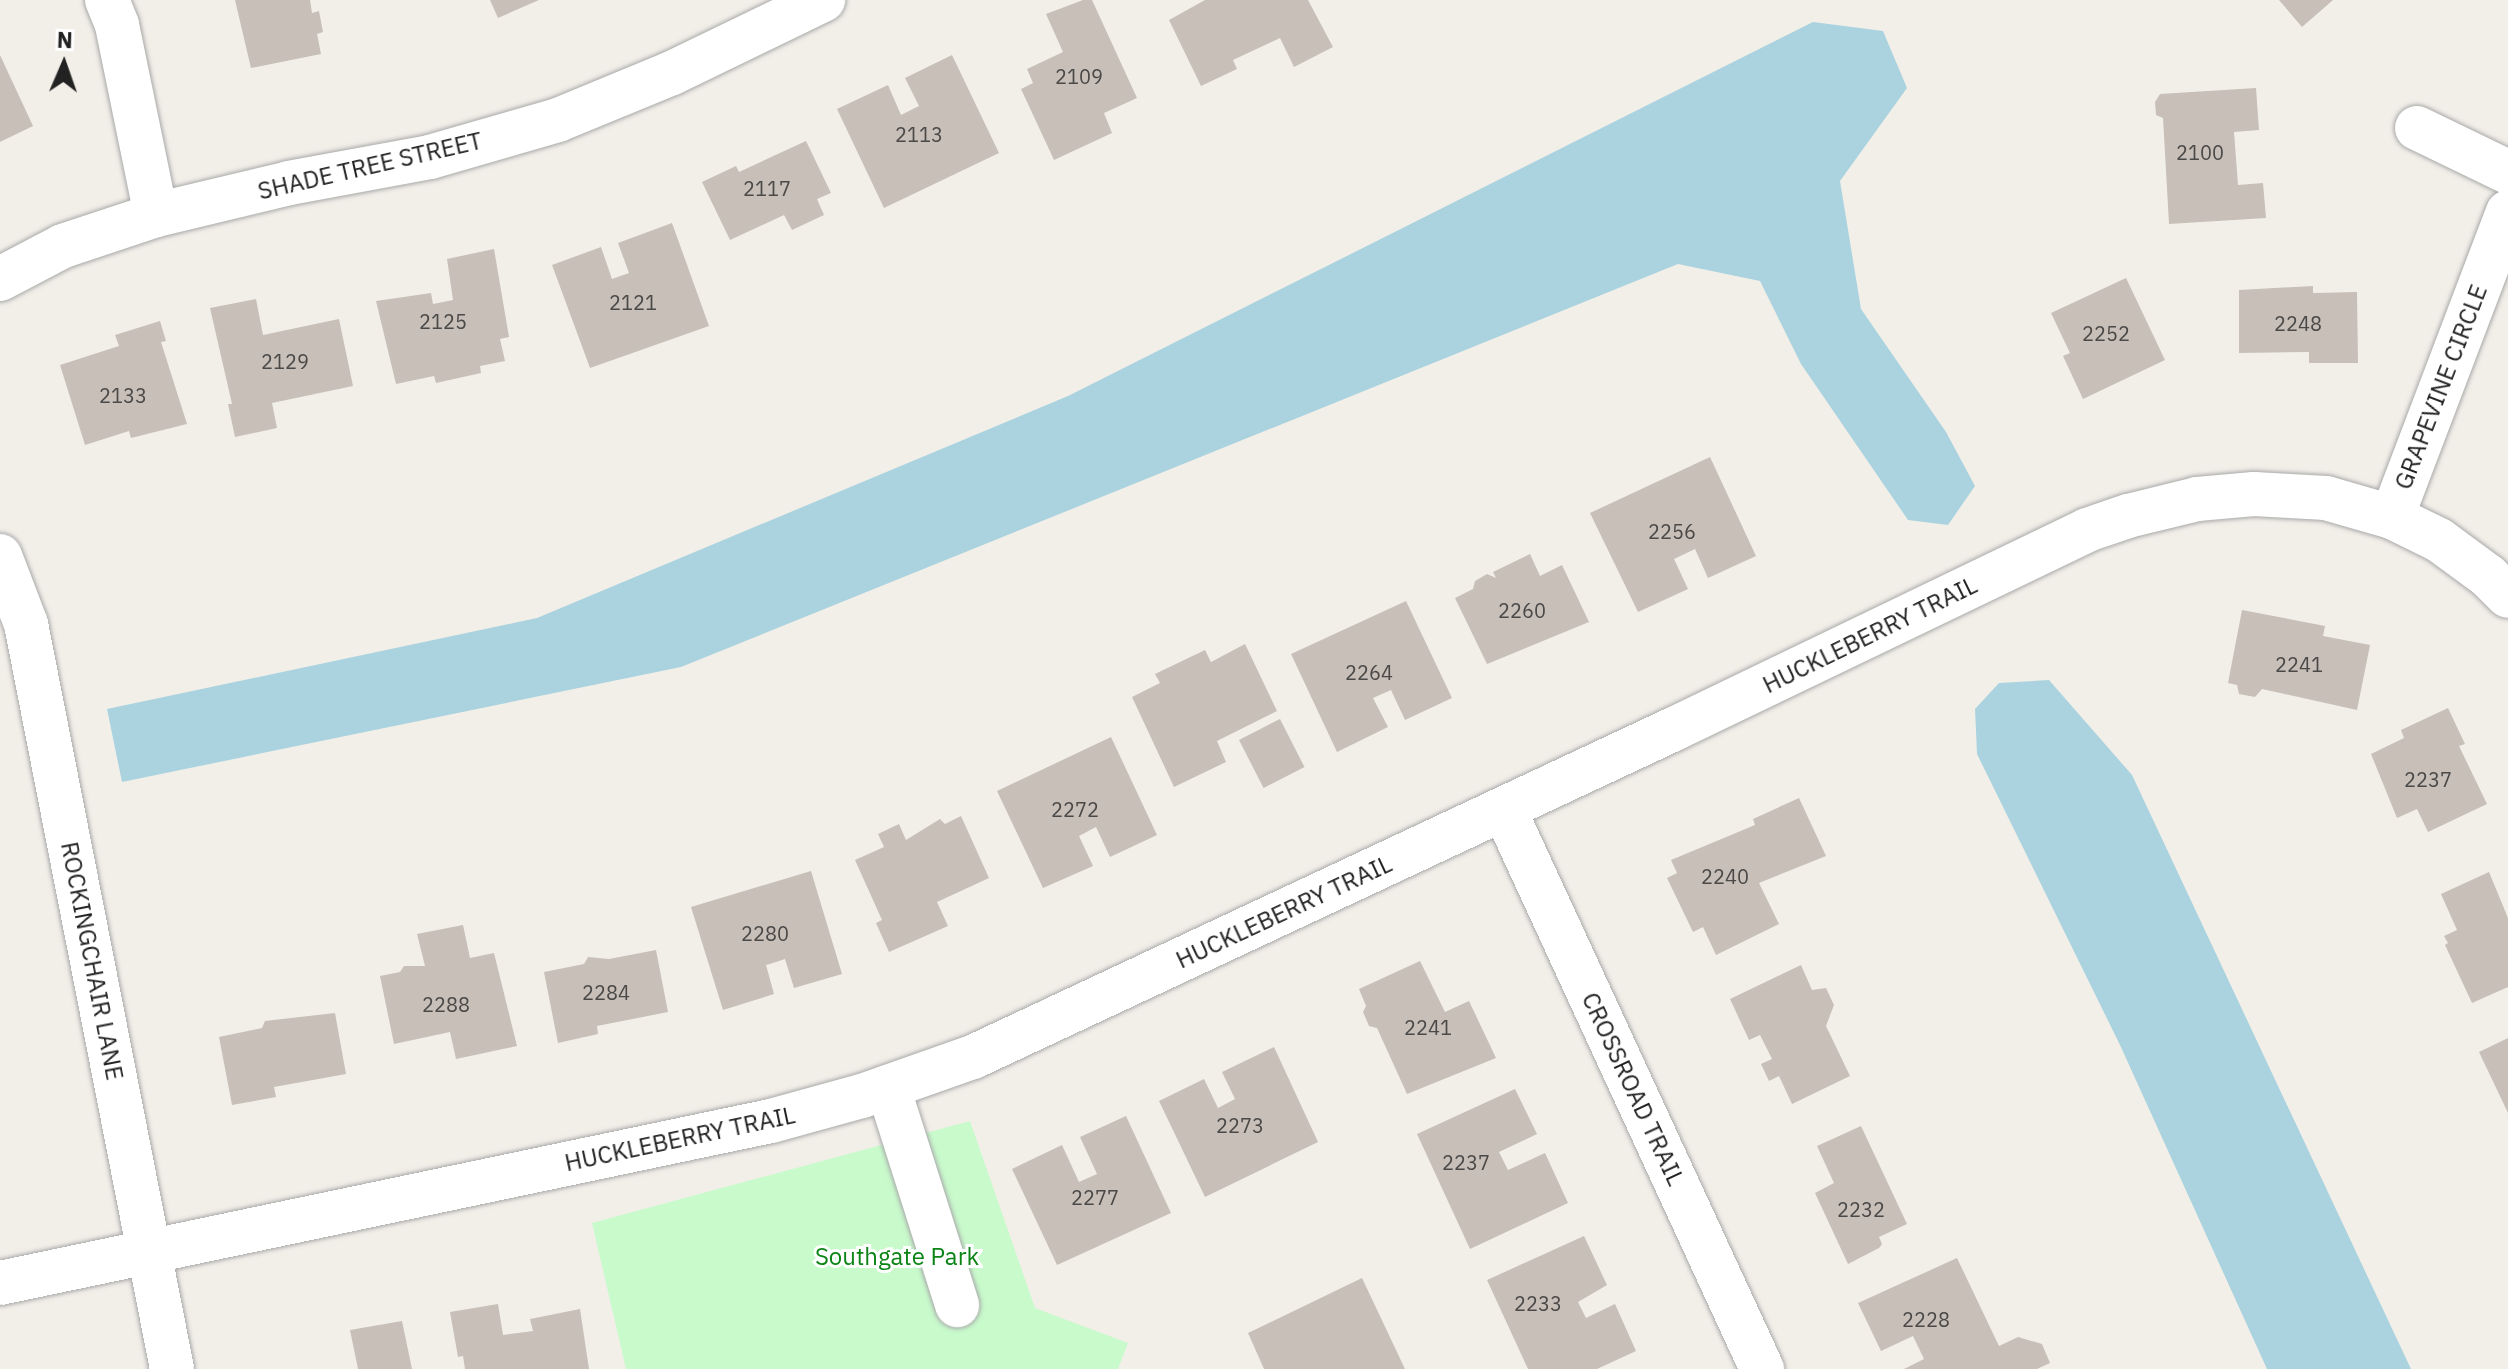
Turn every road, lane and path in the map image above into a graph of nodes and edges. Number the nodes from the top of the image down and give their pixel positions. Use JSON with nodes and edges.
{"nodes":[{"id":1,"x":107,"y":0,"type":"edge"},
{"id":2,"x":800,"y":5,"type":"edge"},
{"id":3,"x":2417,"y":128,"type":"dead end"},
{"id":4,"x":2508,"y":172,"type":"edge"},
{"id":5,"x":2508,"y":212,"type":"edge"},
{"id":6,"x":156,"y":215,"type":"junction"},
{"id":7,"x":0,"y":279,"type":"edge"},
{"id":8,"x":2392,"y":517,"type":"junction"},
{"id":9,"x":0,"y":556,"type":"edge"},
{"id":10,"x":2508,"y":596,"type":"edge"},
{"id":11,"x":1504,"y":809,"type":"junction"},
{"id":12,"x":888,"y":1087,"type":"junction"},
{"id":13,"x":149,"y":1250,"type":"junction"},
{"id":14,"x":0,"y":1283,"type":"edge"},
{"id":15,"x":957,"y":1305,"type":"dead end"},
{"id":16,"x":172,"y":1369,"type":"edge"},
{"id":17,"x":1762,"y":1369,"type":"edge"}],
"edges":[{"from":1,"to":6,"type":"street"},
{"from":2,"to":6,"type":"street","name":"SHADE TREE STREET"},
{"from":3,"to":4,"type":"street"},
{"from":5,"to":8,"type":"street","name":"GRAPEVINE CIRCLE"},
{"from":6,"to":7,"type":"street","name":"SHADE TREE STREET"},
{"from":8,"to":10,"type":"street","name":"HUCKLEBERRY TRAIL"},
{"from":8,"to":11,"type":"street","name":"HUCKLEBERRY TRAIL"},
{"from":9,"to":13,"type":"street","name":"ROCKINGCHAIR LANE"},
{"from":11,"to":12,"type":"street","name":"HUCKLEBERRY TRAIL"},
{"from":11,"to":17,"type":"street","name":"CROSSROAD TRAIL"},
{"from":12,"to":13,"type":"street","name":"HUCKLEBERRY TRAIL"},
{"from":12,"to":15,"type":"street"},
{"from":13,"to":14,"type":"street","name":"HUCKLEBERRY TRAIL"},
{"from":13,"to":16,"type":"street","name":"ROCKINGCHAIR LANE"}]}
